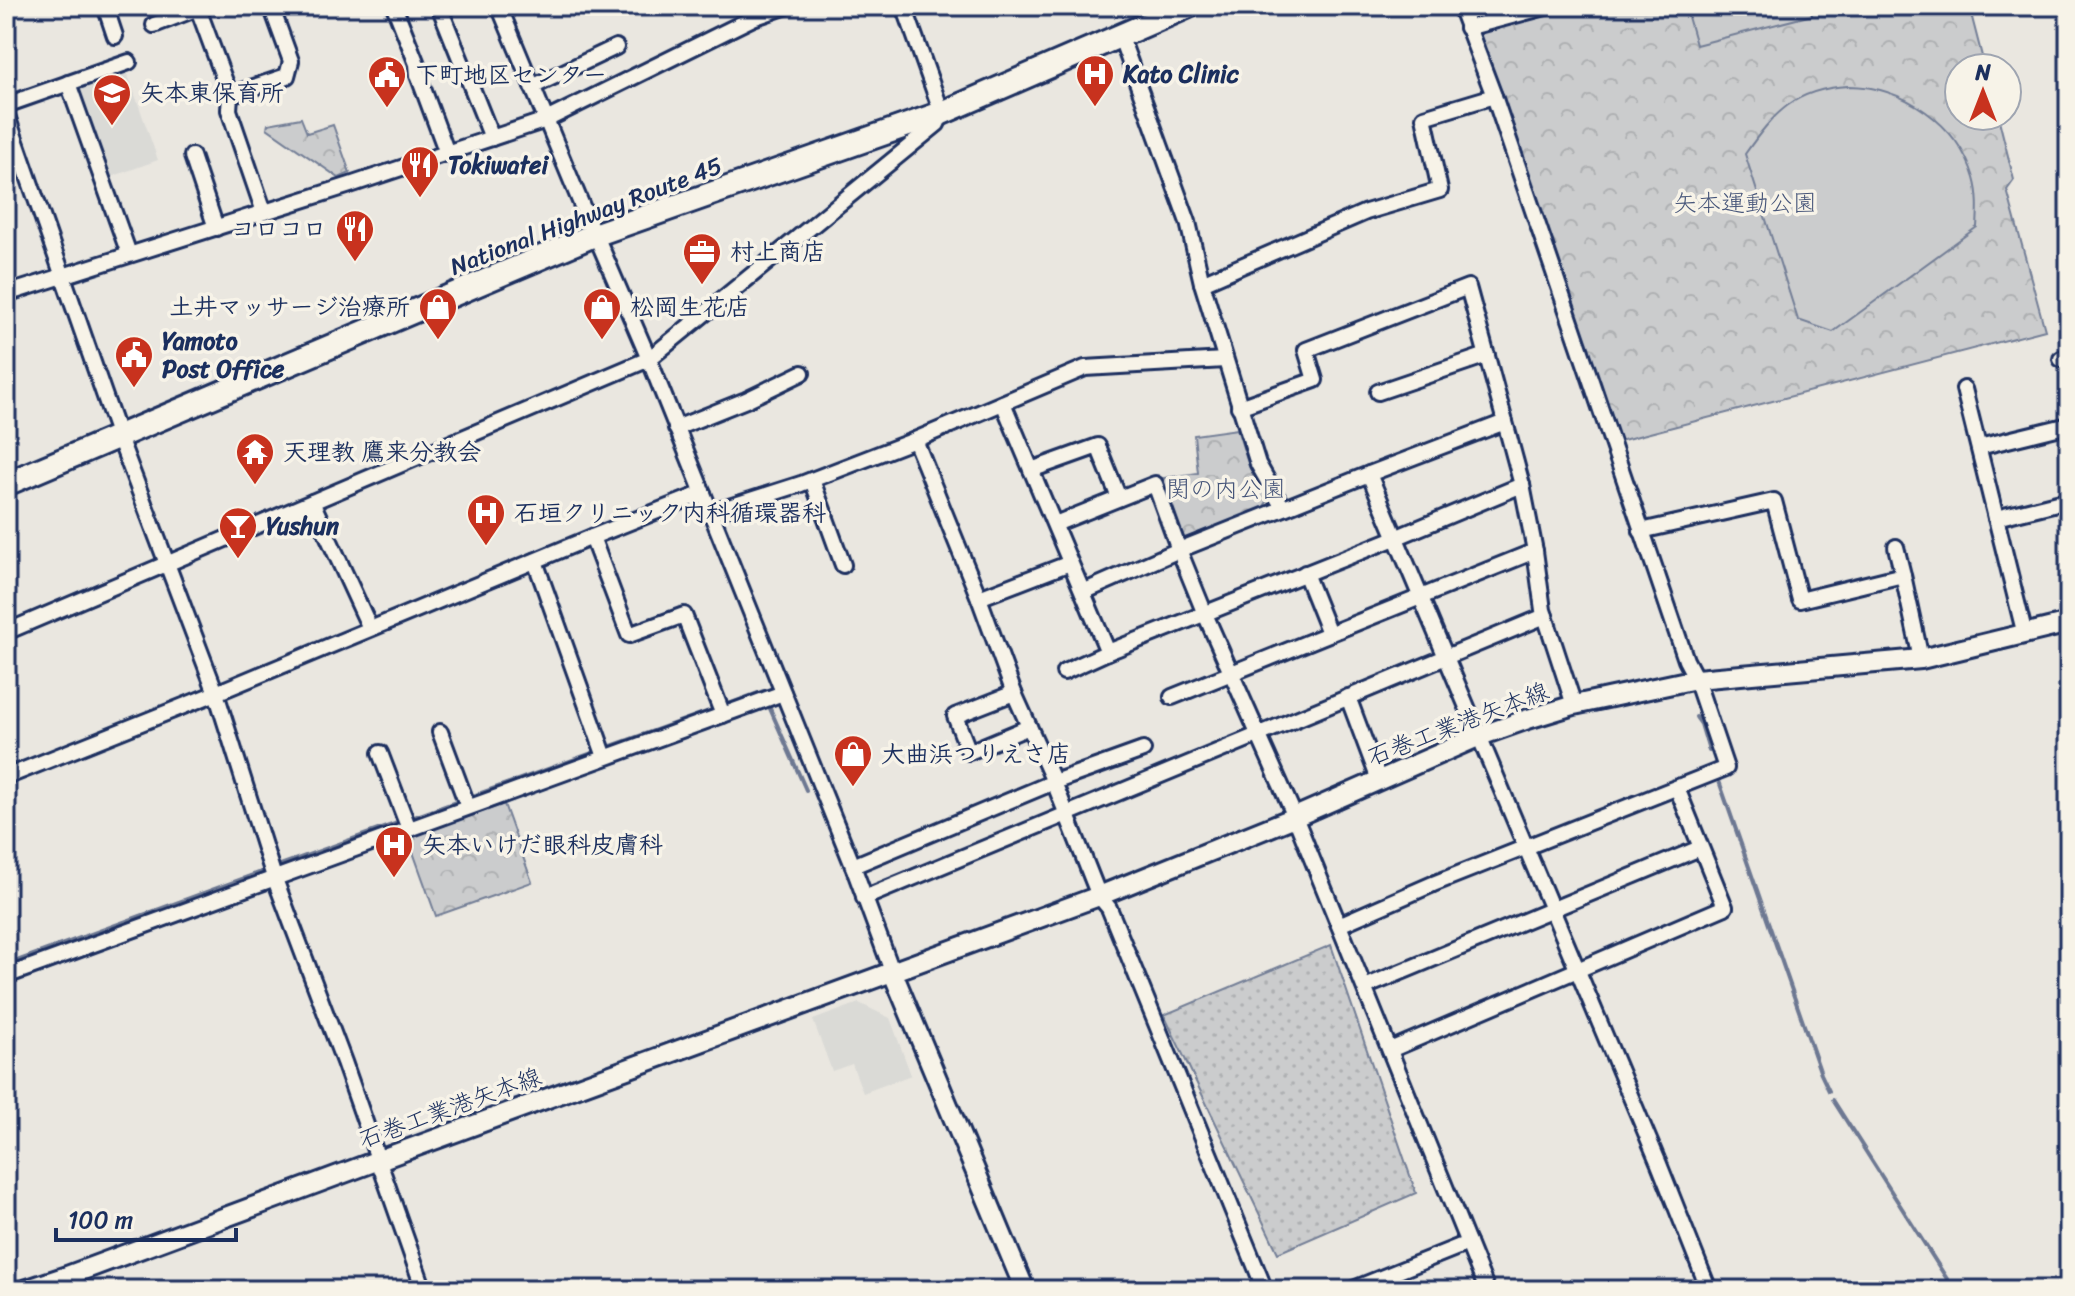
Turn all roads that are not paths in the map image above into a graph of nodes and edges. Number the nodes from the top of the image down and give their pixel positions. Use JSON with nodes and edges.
{"nodes":[{"id":1,"x":105,"y":6,"type":"edge"},
{"id":2,"x":271,"y":6,"type":"edge"},
{"id":3,"x":394,"y":6,"type":"edge"},
{"id":4,"x":439,"y":6,"type":"edge"},
{"id":5,"x":499,"y":6,"type":"edge"},
{"id":6,"x":787,"y":6,"type":"edge"},
{"id":7,"x":904,"y":6,"type":"edge"},
{"id":8,"x":1189,"y":6,"type":"edge"},
{"id":9,"x":1460,"y":6,"type":"edge"},
{"id":10,"x":1549,"y":6,"type":"edge"},
{"id":11,"x":197,"y":7,"type":"edge"},
{"id":12,"x":154,"y":25,"type":"dead end"},
{"id":13,"x":1467,"y":28,"type":"junction"},
{"id":14,"x":1120,"y":35,"type":"junction"},
{"id":15,"x":115,"y":36,"type":"dead end"},
{"id":16,"x":616,"y":47,"type":"dead end"},
{"id":17,"x":129,"y":62,"type":"dead end"},
{"id":18,"x":68,"y":83,"type":"junction"},
{"id":19,"x":532,"y":87,"type":"junction"},
{"id":20,"x":230,"y":95,"type":"junction"},
{"id":21,"x":1494,"y":96,"type":"junction"},
{"id":22,"x":6,"y":105,"type":"edge"},
{"id":23,"x":6,"y":113,"type":"edge"},
{"id":24,"x":942,"y":113,"type":"junction"},
{"id":25,"x":546,"y":120,"type":"junction"},
{"id":26,"x":492,"y":138,"type":"junction"},
{"id":27,"x":447,"y":153,"type":"junction"},
{"id":28,"x":192,"y":156,"type":"dead end"},
{"id":29,"x":264,"y":212,"type":"junction"},
{"id":30,"x":216,"y":228,"type":"junction"},
{"id":31,"x":594,"y":235,"type":"junction"},
{"id":32,"x":129,"y":254,"type":"junction"},
{"id":33,"x":63,"y":275,"type":"junction"},
{"id":34,"x":1202,"y":283,"type":"junction"},
{"id":35,"x":6,"y":294,"type":"edge"},
{"id":36,"x":1487,"y":355,"type":"junction"},
{"id":37,"x":649,"y":359,"type":"junction"},
{"id":38,"x":1225,"y":360,"type":"junction"},
{"id":39,"x":802,"y":373,"type":"dead end"},
{"id":40,"x":1964,"y":389,"type":"dead end"},
{"id":41,"x":1378,"y":392,"type":"dead end"},
{"id":42,"x":1003,"y":403,"type":"junction"},
{"id":43,"x":1239,"y":407,"type":"junction"},
{"id":44,"x":1505,"y":422,"type":"junction"},
{"id":45,"x":2069,"y":425,"type":"edge"},
{"id":46,"x":676,"y":428,"type":"junction"},
{"id":47,"x":119,"y":437,"type":"junction"},
{"id":48,"x":915,"y":440,"type":"junction"},
{"id":49,"x":1979,"y":447,"type":"junction"},
{"id":50,"x":1031,"y":470,"type":"junction"},
{"id":51,"x":1369,"y":474,"type":"junction"},
{"id":52,"x":812,"y":480,"type":"junction"},
{"id":53,"x":6,"y":484,"type":"edge"},
{"id":54,"x":1522,"y":485,"type":"junction"},
{"id":55,"x":703,"y":493,"type":"junction"},
{"id":56,"x":1119,"y":498,"type":"junction"},
{"id":57,"x":2069,"y":500,"type":"edge"},
{"id":58,"x":312,"y":502,"type":"junction"},
{"id":59,"x":1283,"y":508,"type":"junction"},
{"id":60,"x":710,"y":513,"type":"junction"},
{"id":61,"x":1996,"y":518,"type":"junction"},
{"id":62,"x":1055,"y":524,"type":"junction"},
{"id":63,"x":1641,"y":531,"type":"junction"},
{"id":64,"x":592,"y":537,"type":"junction"},
{"id":65,"x":1395,"y":538,"type":"junction"},
{"id":66,"x":1896,"y":547,"type":"dead end"},
{"id":67,"x":1179,"y":550,"type":"junction"},
{"id":68,"x":1535,"y":551,"type":"junction"},
{"id":69,"x":535,"y":561,"type":"junction"},
{"id":70,"x":167,"y":563,"type":"junction"},
{"id":71,"x":1070,"y":563,"type":"junction"},
{"id":72,"x":843,"y":565,"type":"dead end"},
{"id":73,"x":1305,"y":573,"type":"junction"},
{"id":74,"x":1903,"y":575,"type":"junction"},
{"id":75,"x":1083,"y":592,"type":"junction"},
{"id":76,"x":1420,"y":597,"type":"junction"},
{"id":77,"x":979,"y":598,"type":"junction"},
{"id":78,"x":1205,"y":614,"type":"junction"},
{"id":79,"x":1545,"y":616,"type":"junction"},
{"id":80,"x":2069,"y":623,"type":"edge"},
{"id":81,"x":370,"y":628,"type":"junction"},
{"id":82,"x":6,"y":632,"type":"edge"},
{"id":83,"x":1329,"y":633,"type":"junction"},
{"id":84,"x":2025,"y":635,"type":"junction"},
{"id":85,"x":1108,"y":652,"type":"junction"},
{"id":86,"x":1446,"y":658,"type":"junction"},
{"id":87,"x":1921,"y":659,"type":"junction"},
{"id":88,"x":1064,"y":672,"type":"dead end"},
{"id":89,"x":1231,"y":674,"type":"junction"},
{"id":90,"x":1696,"y":679,"type":"junction"},
{"id":91,"x":216,"y":693,"type":"junction"},
{"id":92,"x":1014,"y":693,"type":"junction"},
{"id":93,"x":772,"y":697,"type":"junction"},
{"id":94,"x":1172,"y":697,"type":"dead end"},
{"id":95,"x":1348,"y":697,"type":"junction"},
{"id":96,"x":1574,"y":705,"type":"junction"},
{"id":97,"x":721,"y":709,"type":"junction"},
{"id":98,"x":1029,"y":727,"type":"junction"},
{"id":99,"x":440,"y":732,"type":"dead end"},
{"id":100,"x":1258,"y":735,"type":"junction"},
{"id":101,"x":1480,"y":736,"type":"junction"},
{"id":102,"x":1143,"y":750,"type":"dead end"},
{"id":103,"x":603,"y":752,"type":"junction"},
{"id":104,"x":380,"y":753,"type":"dead end"},
{"id":105,"x":6,"y":777,"type":"edge"},
{"id":106,"x":1379,"y":780,"type":"junction"},
{"id":107,"x":1054,"y":782,"type":"junction"},
{"id":108,"x":1677,"y":788,"type":"junction"},
{"id":109,"x":466,"y":802,"type":"junction"},
{"id":110,"x":1066,"y":816,"type":"junction"},
{"id":111,"x":1295,"y":817,"type":"junction"},
{"id":112,"x":406,"y":823,"type":"junction"},
{"id":113,"x":1525,"y":848,"type":"junction"},
{"id":114,"x":1700,"y":848,"type":"junction"},
{"id":115,"x":853,"y":866,"type":"junction"},
{"id":116,"x":273,"y":872,"type":"junction"},
{"id":117,"x":1099,"y":896,"type":"junction"},
{"id":118,"x":864,"y":898,"type":"junction"},
{"id":119,"x":1551,"y":909,"type":"junction"},
{"id":120,"x":1339,"y":925,"type":"junction"},
{"id":121,"x":892,"y":971,"type":"junction"},
{"id":122,"x":1577,"y":971,"type":"junction"},
{"id":123,"x":6,"y":976,"type":"edge"},
{"id":124,"x":1365,"y":987,"type":"junction"},
{"id":125,"x":1390,"y":1050,"type":"junction"},
{"id":126,"x":379,"y":1160,"type":"junction"},
{"id":127,"x":1468,"y":1243,"type":"junction"},
{"id":128,"x":25,"y":1290,"type":"edge"},
{"id":129,"x":424,"y":1290,"type":"edge"},
{"id":130,"x":1025,"y":1290,"type":"edge"},
{"id":131,"x":1265,"y":1290,"type":"edge"},
{"id":132,"x":1351,"y":1290,"type":"edge"},
{"id":133,"x":1487,"y":1290,"type":"edge"},
{"id":134,"x":1709,"y":1290,"type":"edge"}],
"edges":[{"from":1,"to":15,"type":"street"},
{"from":2,"to":20,"type":"street"},
{"from":3,"to":27,"type":"street"},
{"from":4,"to":26,"type":"street"},
{"from":5,"to":19,"type":"street"},
{"from":6,"to":25,"type":"street"},
{"from":7,"to":24,"type":"street"},
{"from":8,"to":14,"type":"highway","name":"National Highway Route 45"},
{"from":9,"to":13,"type":"street"},
{"from":10,"to":13,"type":"street"},
{"from":11,"to":12,"type":"street"},
{"from":11,"to":20,"type":"street"},
{"from":13,"to":21,"type":"street"},
{"from":14,"to":24,"type":"highway","name":"National Highway Route 45"},
{"from":14,"to":34,"type":"street"},
{"from":16,"to":19,"type":"street"},
{"from":17,"to":18,"type":"street"},
{"from":18,"to":22,"type":"street"},
{"from":18,"to":32,"type":"street"},
{"from":19,"to":25,"type":"street"},
{"from":20,"to":29,"type":"street"},
{"from":21,"to":34,"type":"street"},
{"from":21,"to":63,"type":"street"},
{"from":23,"to":33,"type":"street"},
{"from":24,"to":31,"type":"highway","name":"National Highway Route 45"},
{"from":24,"to":37,"type":"street"},
{"from":25,"to":26,"type":"street"},
{"from":25,"to":31,"type":"street"},
{"from":26,"to":27,"type":"street"},
{"from":27,"to":29,"type":"street"},
{"from":28,"to":30,"type":"street"},
{"from":29,"to":30,"type":"street"},
{"from":30,"to":32,"type":"street"},
{"from":31,"to":37,"type":"street"},
{"from":31,"to":47,"type":"highway","name":"National Highway Route 45"},
{"from":32,"to":33,"type":"street"},
{"from":33,"to":35,"type":"street"},
{"from":33,"to":47,"type":"street"},
{"from":34,"to":38,"type":"street"},
{"from":36,"to":41,"type":"street"},
{"from":36,"to":43,"type":"street"},
{"from":36,"to":44,"type":"street"},
{"from":37,"to":46,"type":"street"},
{"from":37,"to":58,"type":"street"},
{"from":38,"to":42,"type":"street"},
{"from":38,"to":43,"type":"street"},
{"from":39,"to":46,"type":"street"},
{"from":40,"to":49,"type":"street"},
{"from":42,"to":48,"type":"street"},
{"from":42,"to":50,"type":"street"},
{"from":43,"to":59,"type":"street"},
{"from":44,"to":51,"type":"street"},
{"from":44,"to":54,"type":"street"},
{"from":45,"to":49,"type":"street"},
{"from":46,"to":55,"type":"street"},
{"from":47,"to":53,"type":"highway","name":"National Highway Route 45"},
{"from":47,"to":70,"type":"street"},
{"from":48,"to":52,"type":"street"},
{"from":48,"to":77,"type":"street"},
{"from":49,"to":61,"type":"street"},
{"from":50,"to":56,"type":"street"},
{"from":50,"to":62,"type":"street"},
{"from":51,"to":59,"type":"street"},
{"from":51,"to":65,"type":"street"},
{"from":52,"to":60,"type":"street"},
{"from":52,"to":72,"type":"street"},
{"from":54,"to":65,"type":"street"},
{"from":54,"to":68,"type":"street"},
{"from":55,"to":60,"type":"street"},
{"from":55,"to":64,"type":"street"},
{"from":56,"to":62,"type":"street"},
{"from":56,"to":67,"type":"street"},
{"from":57,"to":61,"type":"street"},
{"from":58,"to":70,"type":"street"},
{"from":58,"to":81,"type":"street"},
{"from":59,"to":67,"type":"street"},
{"from":60,"to":93,"type":"street"},
{"from":61,"to":84,"type":"street"},
{"from":62,"to":71,"type":"street"},
{"from":63,"to":74,"type":"street"},
{"from":63,"to":90,"type":"street"},
{"from":64,"to":69,"type":"street"},
{"from":64,"to":97,"type":"street"},
{"from":65,"to":73,"type":"street"},
{"from":65,"to":76,"type":"street"},
{"from":66,"to":74,"type":"street"},
{"from":67,"to":75,"type":"street"},
{"from":67,"to":78,"type":"street"},
{"from":68,"to":76,"type":"street"},
{"from":68,"to":79,"type":"street"},
{"from":69,"to":81,"type":"street"},
{"from":69,"to":103,"type":"street"},
{"from":70,"to":82,"type":"street"},
{"from":70,"to":91,"type":"street"},
{"from":71,"to":75,"type":"street"},
{"from":71,"to":77,"type":"street"},
{"from":73,"to":78,"type":"street"},
{"from":73,"to":83,"type":"street"},
{"from":74,"to":87,"type":"street"},
{"from":75,"to":85,"type":"street"},
{"from":76,"to":83,"type":"street"},
{"from":76,"to":86,"type":"street"},
{"from":77,"to":92,"type":"street"},
{"from":78,"to":85,"type":"street"},
{"from":78,"to":89,"type":"street"},
{"from":79,"to":86,"type":"street"},
{"from":79,"to":96,"type":"street"},
{"from":80,"to":84,"type":"main road","name":"石巻工業港矢本線"},
{"from":81,"to":91,"type":"street"},
{"from":83,"to":89,"type":"street"},
{"from":84,"to":87,"type":"main road","name":"石巻工業港矢本線"},
{"from":85,"to":88,"type":"street"},
{"from":86,"to":95,"type":"street"},
{"from":86,"to":101,"type":"street"},
{"from":87,"to":90,"type":"main road","name":"石巻工業港矢本線"},
{"from":89,"to":94,"type":"street"},
{"from":89,"to":100,"type":"street"},
{"from":90,"to":96,"type":"main road","name":"石巻工業港矢本線"},
{"from":90,"to":108,"type":"street"},
{"from":91,"to":105,"type":"street"},
{"from":91,"to":116,"type":"street"},
{"from":92,"to":98,"type":"street"},
{"from":92,"to":98,"type":"street"},
{"from":93,"to":97,"type":"street"},
{"from":93,"to":115,"type":"street"},
{"from":95,"to":100,"type":"street"},
{"from":95,"to":106,"type":"street"},
{"from":96,"to":101,"type":"main road","name":"石巻工業港矢本線"},
{"from":97,"to":103,"type":"street"},
{"from":98,"to":107,"type":"street"},
{"from":99,"to":109,"type":"street"},
{"from":100,"to":110,"type":"street"},
{"from":100,"to":111,"type":"street"},
{"from":101,"to":106,"type":"main road","name":"石巻工業港矢本線"},
{"from":101,"to":113,"type":"street"},
{"from":102,"to":107,"type":"street"},
{"from":103,"to":109,"type":"street"},
{"from":104,"to":112,"type":"street"},
{"from":106,"to":111,"type":"main road","name":"石巻工業港矢本線"},
{"from":107,"to":110,"type":"street"},
{"from":107,"to":115,"type":"street"},
{"from":108,"to":113,"type":"street"},
{"from":108,"to":114,"type":"street"},
{"from":109,"to":112,"type":"street"},
{"from":110,"to":117,"type":"street"},
{"from":110,"to":118,"type":"street"},
{"from":111,"to":117,"type":"main road","name":"石巻工業港矢本線"},
{"from":111,"to":120,"type":"street"},
{"from":112,"to":116,"type":"street"},
{"from":113,"to":119,"type":"street"},
{"from":113,"to":120,"type":"street"},
{"from":114,"to":119,"type":"street"},
{"from":114,"to":122,"type":"street"},
{"from":115,"to":118,"type":"street"},
{"from":116,"to":123,"type":"street"},
{"from":116,"to":126,"type":"street"},
{"from":117,"to":121,"type":"main road","name":"石巻工業港矢本線"},
{"from":117,"to":131,"type":"street"},
{"from":118,"to":121,"type":"street"},
{"from":119,"to":122,"type":"street"},
{"from":119,"to":124,"type":"street"},
{"from":120,"to":124,"type":"street"},
{"from":121,"to":126,"type":"main road","name":"石巻工業港矢本線"},
{"from":121,"to":130,"type":"main road"},
{"from":122,"to":125,"type":"street"},
{"from":122,"to":134,"type":"street"},
{"from":124,"to":125,"type":"street"},
{"from":125,"to":127,"type":"street"},
{"from":126,"to":128,"type":"main road","name":"石巻工業港矢本線"},
{"from":126,"to":129,"type":"street"},
{"from":127,"to":132,"type":"street"},
{"from":127,"to":133,"type":"street"}]}
